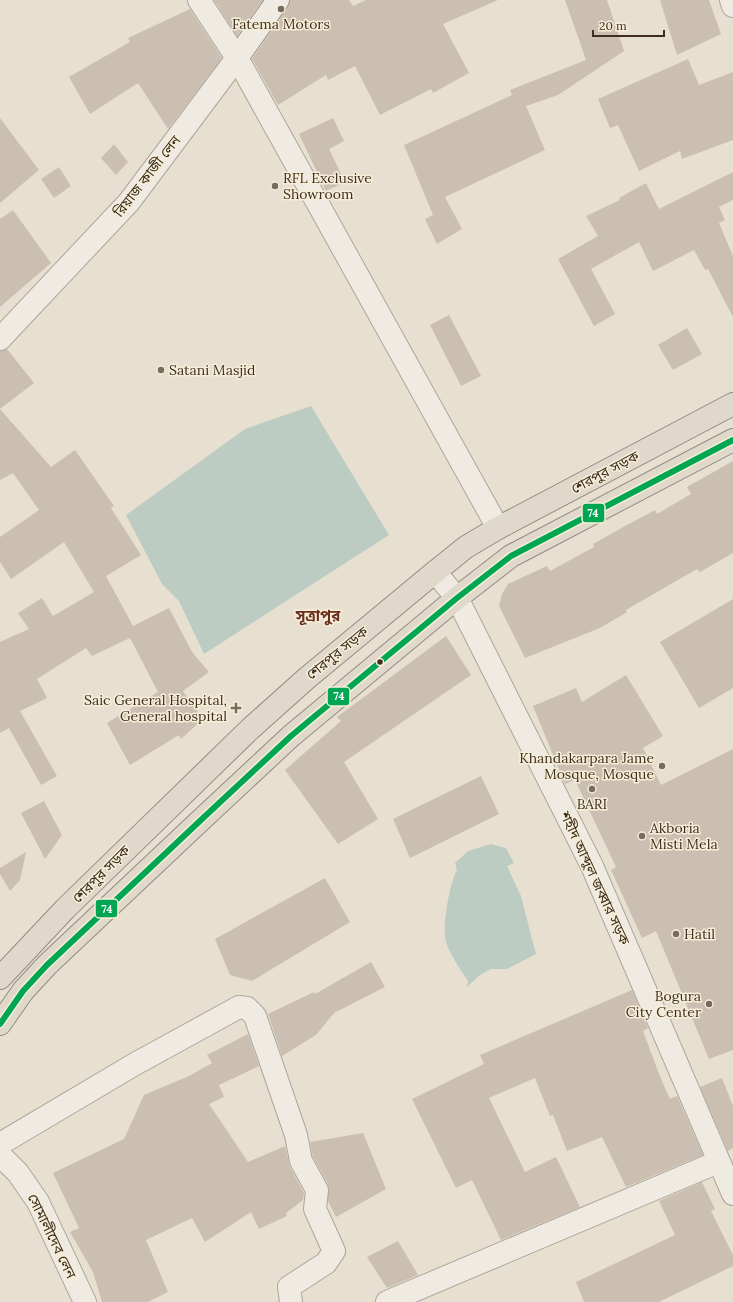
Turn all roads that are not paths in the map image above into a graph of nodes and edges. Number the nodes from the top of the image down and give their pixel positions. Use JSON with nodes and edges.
{"nodes":[{"id":1,"x":199,"y":0,"type":"edge"},
{"id":2,"x":278,"y":0,"type":"edge"},
{"id":3,"x":731,"y":0,"type":"edge"},
{"id":4,"x":733,"y":6,"type":"edge"},
{"id":5,"x":237,"y":58,"type":"junction"},
{"id":6,"x":0,"y":339,"type":"edge"},
{"id":7,"x":733,"y":404,"type":"edge"},
{"id":8,"x":733,"y":440,"type":"edge"},
{"id":9,"x":498,"y":528,"type":"junction"},
{"id":10,"x":435,"y":572,"type":"junction"},
{"id":11,"x":457,"y":598,"type":"junction"},
{"id":12,"x":0,"y":978,"type":"edge"},
{"id":13,"x":0,"y":1024,"type":"edge"},
{"id":14,"x":0,"y":1144,"type":"edge"},
{"id":15,"x":0,"y":1155,"type":"edge"},
{"id":16,"x":718,"y":1162,"type":"junction"},
{"id":17,"x":733,"y":1194,"type":"edge"},
{"id":18,"x":85,"y":1302,"type":"edge"},
{"id":19,"x":291,"y":1302,"type":"edge"},
{"id":20,"x":387,"y":1302,"type":"edge"}],
"edges":[{"from":1,"to":5,"type":"street"},
{"from":2,"to":5,"type":"street","name":"রিয়াজ কাজী লেন"},
{"from":3,"to":4,"type":"street"},
{"from":5,"to":6,"type":"street","name":"রিয়াজ কাজী লেন"},
{"from":5,"to":9,"type":"street"},
{"from":7,"to":9,"type":"highway","name":"শেরপুর সড়ক"},
{"from":8,"to":11,"type":"highway","name":"শেরপুর সড়ক"},
{"from":9,"to":10,"type":"highway","name":"শেরপুর সড়ক"},
{"from":10,"to":11,"type":"street","name":"শহীদ আব্দুল জব্বার সড়ক"},
{"from":10,"to":12,"type":"highway","name":"শেরপুর সড়ক"},
{"from":11,"to":13,"type":"highway","name":"শেরপুর সড়ক"},
{"from":11,"to":16,"type":"street","name":"শহীদ আব্দুল জব্বার সড়ক"},
{"from":14,"to":19,"type":"street"},
{"from":15,"to":18,"type":"street","name":"সোমালীদেব লেন"},
{"from":16,"to":17,"type":"street","name":"শহীদ আব্দুল জব্বার সড়ক"},
{"from":16,"to":20,"type":"street"}]}
